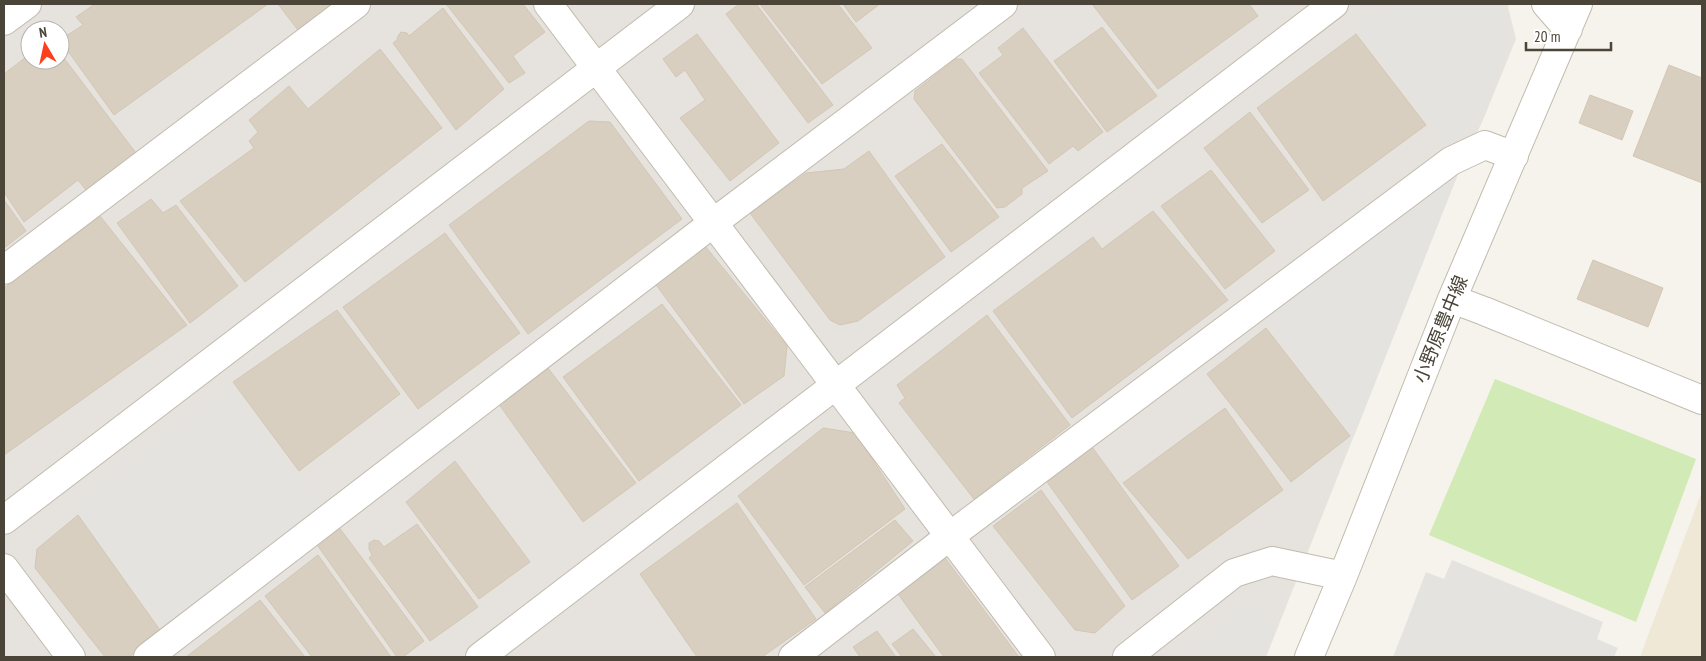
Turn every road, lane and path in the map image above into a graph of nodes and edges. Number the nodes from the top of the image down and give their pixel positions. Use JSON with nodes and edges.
{"nodes":[{"id":1,"x":27,"y":4,"type":"edge"},
{"id":2,"x":356,"y":4,"type":"edge"},
{"id":3,"x":548,"y":4,"type":"edge"},
{"id":4,"x":680,"y":4,"type":"edge"},
{"id":5,"x":1003,"y":4,"type":"edge"},
{"id":6,"x":1334,"y":4,"type":"edge"},
{"id":7,"x":1546,"y":4,"type":"edge"},
{"id":8,"x":1578,"y":4,"type":"edge"},
{"id":9,"x":4,"y":21,"type":"edge"},
{"id":10,"x":1568,"y":29,"type":"junction"},
{"id":11,"x":596,"y":68,"type":"junction"},
{"id":12,"x":1514,"y":156,"type":"junction"},
{"id":13,"x":713,"y":223,"type":"junction"},
{"id":14,"x":4,"y":270,"type":"edge"},
{"id":15,"x":1452,"y":300,"type":"junction"},
{"id":16,"x":836,"y":385,"type":"junction"},
{"id":17,"x":1702,"y":400,"type":"edge"},
{"id":18,"x":4,"y":520,"type":"edge"},
{"id":19,"x":950,"y":536,"type":"junction"},
{"id":20,"x":4,"y":568,"type":"edge"},
{"id":21,"x":1343,"y":576,"type":"junction"},
{"id":22,"x":71,"y":657,"type":"edge"},
{"id":23,"x":148,"y":657,"type":"edge"},
{"id":24,"x":480,"y":657,"type":"edge"},
{"id":25,"x":793,"y":657,"type":"edge"},
{"id":26,"x":1042,"y":657,"type":"edge"},
{"id":27,"x":1126,"y":657,"type":"edge"},
{"id":28,"x":1309,"y":657,"type":"edge"}],
"edges":[{"from":1,"to":9,"type":"street"},
{"from":2,"to":14,"type":"street"},
{"from":3,"to":11,"type":"street"},
{"from":4,"to":11,"type":"street"},
{"from":5,"to":13,"type":"street"},
{"from":6,"to":16,"type":"street"},
{"from":7,"to":10,"type":"street"},
{"from":8,"to":10,"type":"street","name":"小野原豊中線"},
{"from":10,"to":12,"type":"street","name":"小野原豊中線"},
{"from":11,"to":13,"type":"street"},
{"from":11,"to":18,"type":"street"},
{"from":12,"to":15,"type":"street","name":"小野原豊中線"},
{"from":12,"to":19,"type":"street"},
{"from":13,"to":16,"type":"street"},
{"from":13,"to":23,"type":"street"},
{"from":15,"to":17,"type":"street"},
{"from":15,"to":21,"type":"street","name":"小野原豊中線"},
{"from":16,"to":19,"type":"street"},
{"from":16,"to":24,"type":"street"},
{"from":19,"to":25,"type":"street"},
{"from":19,"to":26,"type":"street"},
{"from":20,"to":22,"type":"street"},
{"from":21,"to":27,"type":"street"},
{"from":21,"to":28,"type":"street","name":"小野原豊中線"}]}
